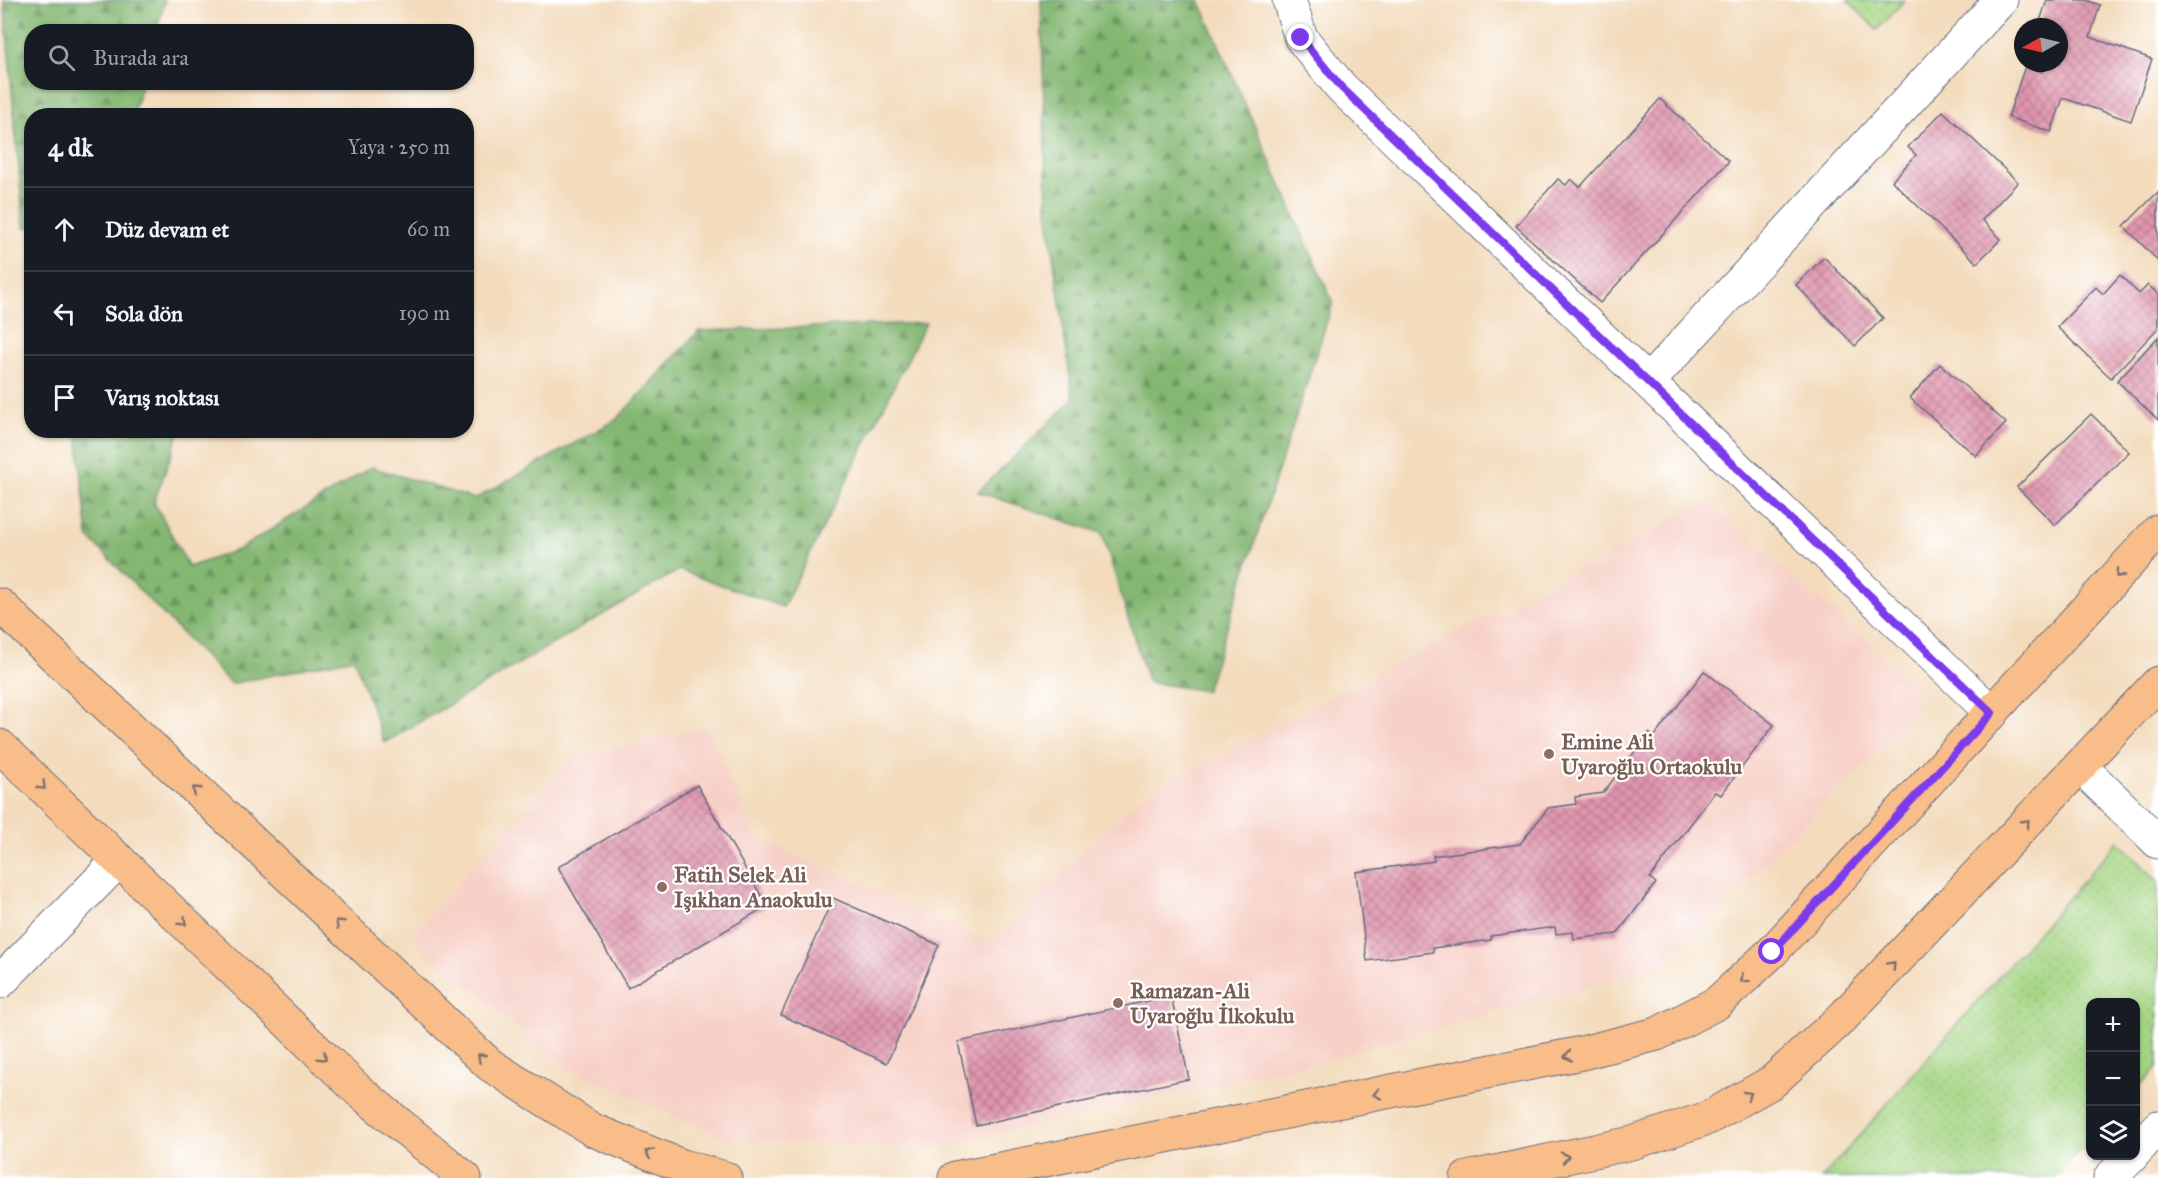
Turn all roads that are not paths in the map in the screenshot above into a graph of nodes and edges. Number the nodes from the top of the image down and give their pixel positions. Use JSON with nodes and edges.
{"nodes":[{"id":1,"x":1289,"y":0,"type":"edge"},
{"id":2,"x":2001,"y":0,"type":"edge"},
{"id":3,"x":1648,"y":382,"type":"junction"},
{"id":4,"x":2158,"y":531,"type":"edge"},
{"id":5,"x":0,"y":605,"type":"edge"},
{"id":6,"x":2158,"y":682,"type":"edge"},
{"id":7,"x":1992,"y":713,"type":"junction"},
{"id":8,"x":0,"y":746,"type":"edge"},
{"id":9,"x":2080,"y":766,"type":"junction"},
{"id":10,"x":2158,"y":842,"type":"edge"},
{"id":11,"x":119,"y":860,"type":"junction"},
{"id":12,"x":0,"y":982,"type":"edge"},
{"id":13,"x":2158,"y":1127,"type":"edge"},
{"id":14,"x":2140,"y":1147,"type":"edge"},
{"id":15,"x":2127,"y":1160,"type":"edge"},
{"id":16,"x":465,"y":1178,"type":"edge"},
{"id":17,"x":725,"y":1178,"type":"edge"},
{"id":18,"x":955,"y":1178,"type":"edge"},
{"id":19,"x":1467,"y":1178,"type":"edge"},
{"id":20,"x":2110,"y":1178,"type":"edge"}],
"edges":[{"from":1,"to":3,"type":"street"},
{"from":2,"to":3,"type":"street"},
{"from":3,"to":7,"type":"street"},
{"from":4,"to":7,"type":"main road","one_way":true},
{"from":17,"to":5,"type":"main road","one_way":true},
{"from":6,"to":9,"type":"main road"},
{"from":7,"to":18,"type":"main road","one_way":true},
{"from":8,"to":11,"type":"main road","one_way":true},
{"from":9,"to":10,"type":"street"},
{"from":19,"to":9,"type":"main road","one_way":true},
{"from":11,"to":12,"type":"street"},
{"from":11,"to":16,"type":"main road","one_way":true},
{"from":13,"to":14,"type":"street"},
{"from":15,"to":20,"type":"street"}]}
